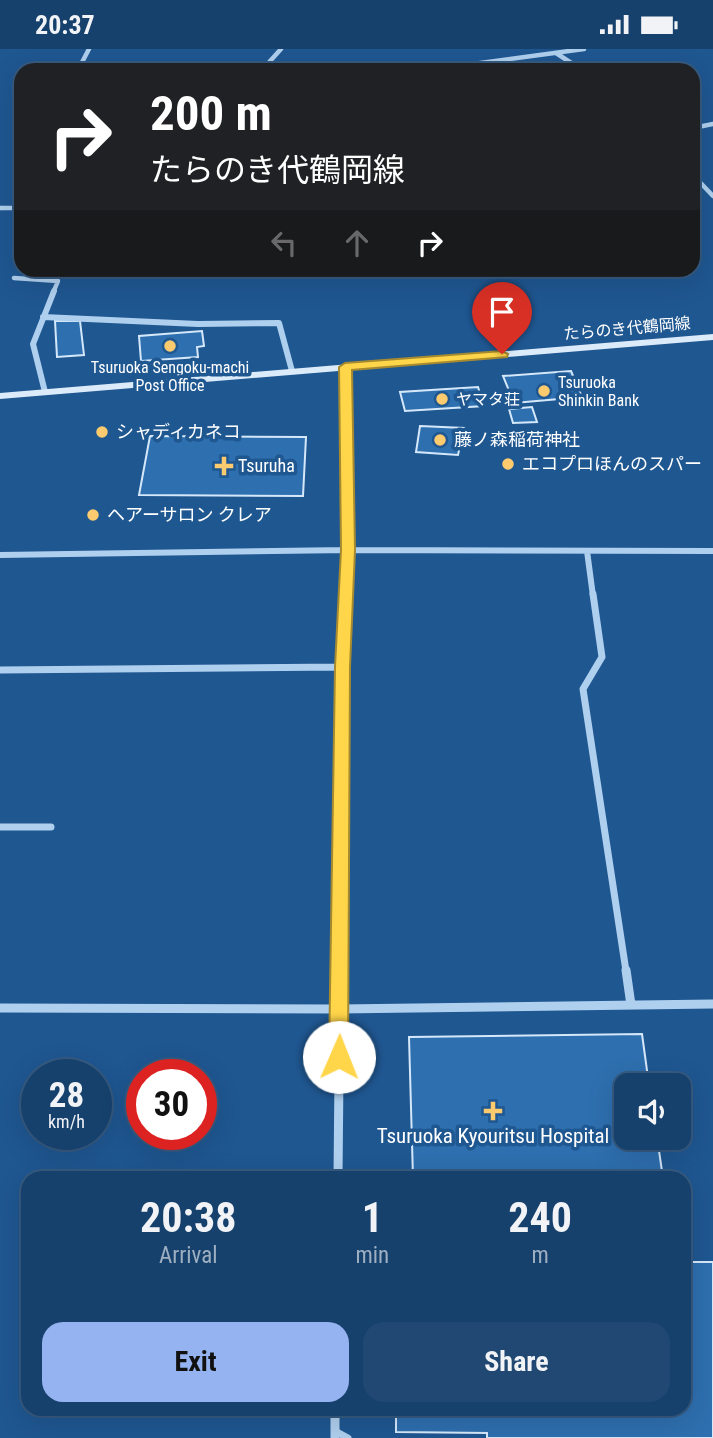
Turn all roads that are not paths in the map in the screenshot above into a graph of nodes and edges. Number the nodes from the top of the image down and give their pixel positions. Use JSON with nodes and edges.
{"nodes":[{"id":1,"x":281,"y":49,"type":"edge"},
{"id":2,"x":584,"y":49,"type":"edge"},
{"id":3,"x":552,"y":51,"type":"edge"},
{"id":4,"x":268,"y":63,"type":"edge"},
{"id":5,"x":474,"y":63,"type":"edge"},
{"id":6,"x":571,"y":63,"type":"edge"},
{"id":7,"x":700,"y":182,"type":"edge"},
{"id":8,"x":713,"y":196,"type":"edge"},
{"id":9,"x":14,"y":278,"type":"dead end"},
{"id":10,"x":43,"y":317,"type":"junction"},
{"id":11,"x":713,"y":337,"type":"edge"},
{"id":12,"x":345,"y":367,"type":"junction"},
{"id":13,"x":292,"y":371,"type":"junction"},
{"id":14,"x":45,"y":392,"type":"junction"},
{"id":15,"x":0,"y":396,"type":"edge"},
{"id":16,"x":348,"y":550,"type":"junction"},
{"id":17,"x":587,"y":551,"type":"junction"},
{"id":18,"x":713,"y":551,"type":"edge"},
{"id":19,"x":0,"y":555,"type":"edge"},
{"id":20,"x":342,"y":667,"type":"junction"},
{"id":21,"x":0,"y":670,"type":"edge"},
{"id":22,"x":0,"y":827,"type":"edge"},
{"id":23,"x":51,"y":827,"type":"dead end"},
{"id":24,"x":713,"y":1004,"type":"edge"},
{"id":25,"x":631,"y":1005,"type":"junction"},
{"id":26,"x":0,"y":1008,"type":"edge"},
{"id":27,"x":339,"y":1009,"type":"junction"},
{"id":28,"x":338,"y":1171,"type":"edge"},
{"id":29,"x":335,"y":1416,"type":"edge"},
{"id":30,"x":335,"y":1434,"type":"edge"},
{"id":31,"x":348,"y":1438,"type":"edge"}],
"edges":[{"from":1,"to":4,"type":"street"},
{"from":2,"to":3,"type":"street"},
{"from":3,"to":5,"type":"street"},
{"from":3,"to":6,"type":"street"},
{"from":7,"to":8,"type":"street"},
{"from":9,"to":10,"type":"street"},
{"from":10,"to":13,"type":"street"},
{"from":10,"to":14,"type":"street"},
{"from":11,"to":12,"type":"main road","name":"たらのき代鶴岡線"},
{"from":12,"to":13,"type":"main road","name":"たらのき代鶴岡線"},
{"from":12,"to":16,"type":"street"},
{"from":13,"to":14,"type":"main road","name":"たらのき代鶴岡線"},
{"from":14,"to":15,"type":"main road","name":"たらのき代鶴岡線"},
{"from":16,"to":17,"type":"street"},
{"from":16,"to":19,"type":"street"},
{"from":16,"to":20,"type":"street"},
{"from":17,"to":18,"type":"street"},
{"from":17,"to":25,"type":"street"},
{"from":20,"to":21,"type":"street"},
{"from":20,"to":27,"type":"street"},
{"from":22,"to":23,"type":"street"},
{"from":24,"to":25,"type":"street"},
{"from":25,"to":27,"type":"street"},
{"from":26,"to":27,"type":"street"},
{"from":27,"to":28,"type":"street"},
{"from":29,"to":30,"type":"street"},
{"from":30,"to":31,"type":"lane"}]}
